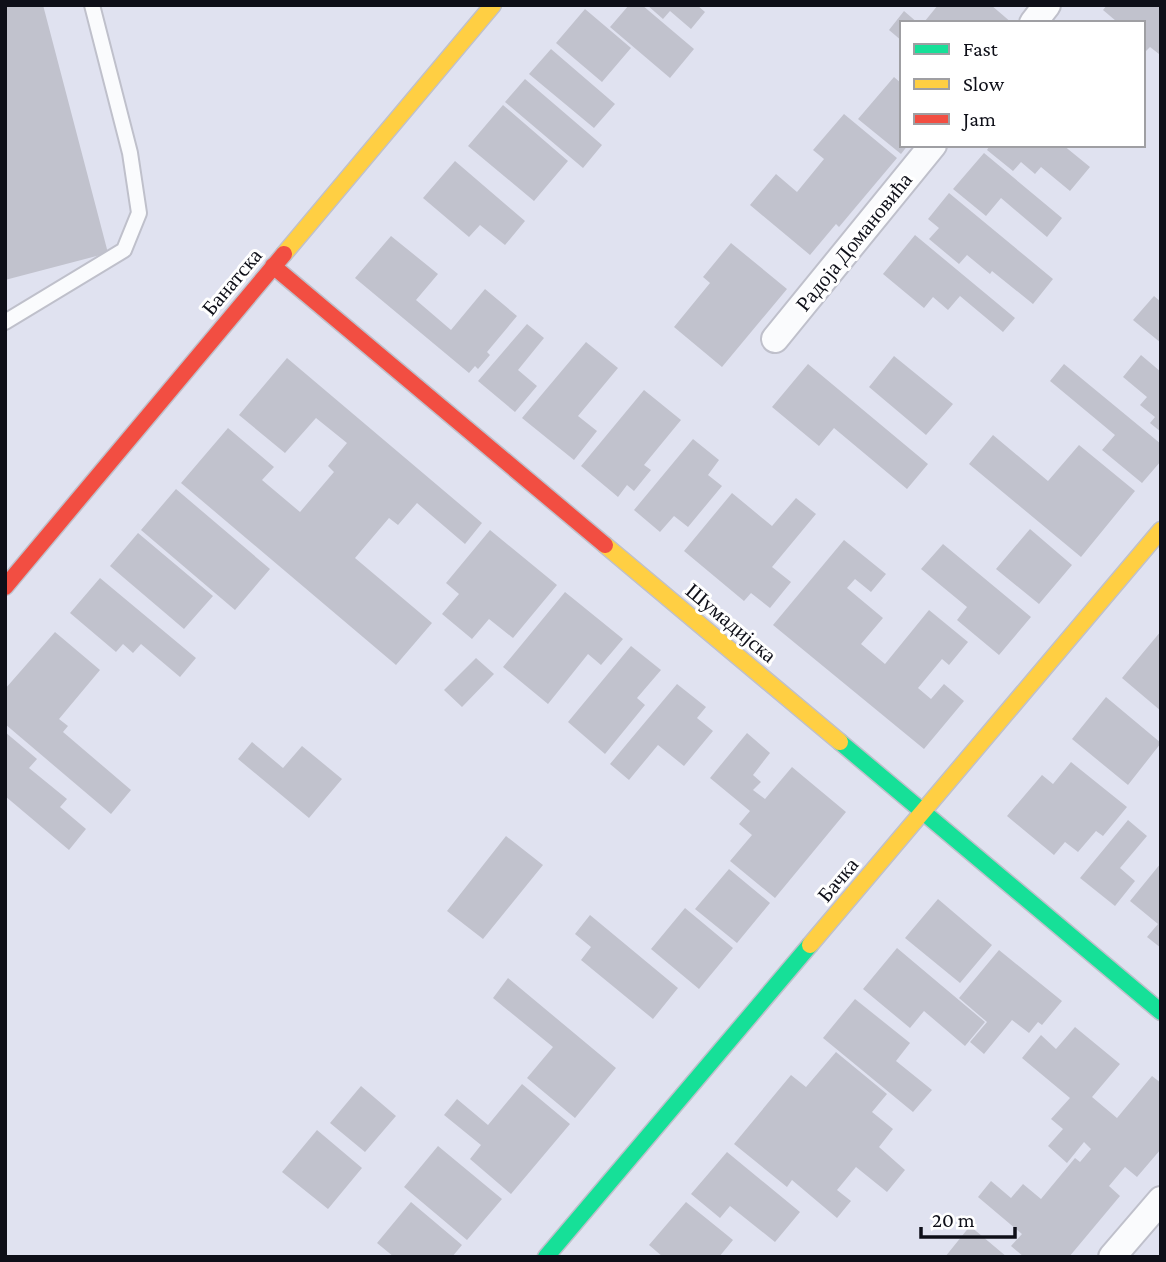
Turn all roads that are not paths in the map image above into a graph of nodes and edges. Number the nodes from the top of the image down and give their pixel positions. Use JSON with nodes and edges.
{"nodes":[{"id":1,"x":92,"y":5,"type":"edge"},
{"id":2,"x":493,"y":5,"type":"edge"},
{"id":3,"x":1047,"y":5,"type":"edge"},
{"id":4,"x":1035,"y":21,"type":"edge"},
{"id":5,"x":931,"y":147,"type":"edge"},
{"id":6,"x":273,"y":266,"type":"junction"},
{"id":7,"x":5,"y":322,"type":"edge"},
{"id":8,"x":775,"y":339,"type":"dead end"},
{"id":9,"x":1161,"y":530,"type":"edge"},
{"id":10,"x":5,"y":587,"type":"edge"},
{"id":11,"x":923,"y":812,"type":"junction"},
{"id":12,"x":1161,"y":1012,"type":"edge"},
{"id":13,"x":1161,"y":1200,"type":"edge"},
{"id":14,"x":547,"y":1257,"type":"edge"},
{"id":15,"x":1112,"y":1257,"type":"edge"}],
"edges":[{"from":1,"to":7,"type":"lane"},
{"from":2,"to":6,"type":"street","name":"Банатска"},
{"from":3,"to":4,"type":"street"},
{"from":5,"to":8,"type":"street","name":"Радоја Домановића"},
{"from":6,"to":10,"type":"street","name":"Банатска"},
{"from":6,"to":11,"type":"street","name":"Шумадијска"},
{"from":9,"to":11,"type":"street","name":"Бачка"},
{"from":11,"to":12,"type":"street","name":"Шумадијска"},
{"from":11,"to":14,"type":"street","name":"Бачка"},
{"from":13,"to":15,"type":"street"}]}
